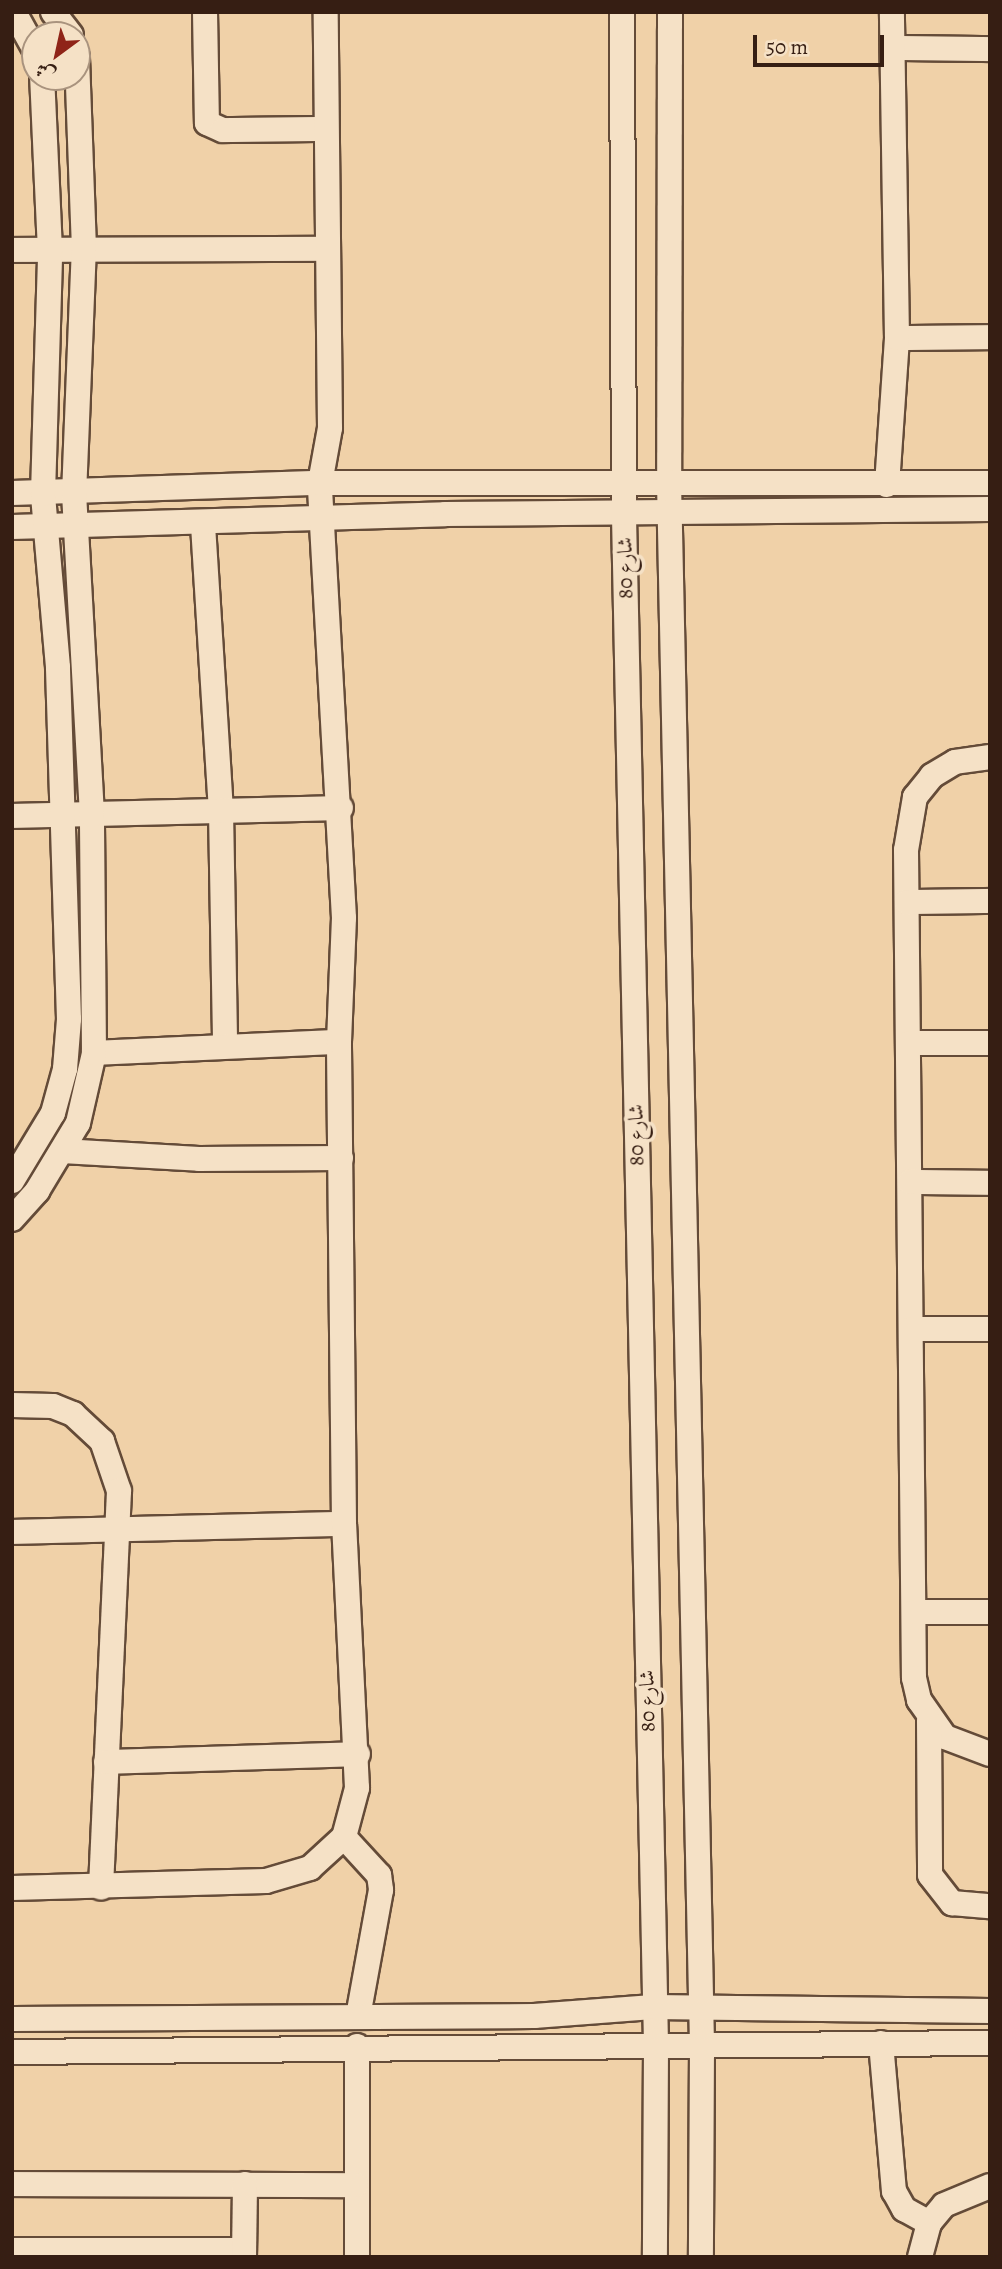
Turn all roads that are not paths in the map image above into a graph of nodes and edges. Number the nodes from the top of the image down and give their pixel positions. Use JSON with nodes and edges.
{"nodes":[{"id":1,"x":205,"y":12,"type":"edge"},
{"id":2,"x":326,"y":12,"type":"edge"},
{"id":3,"x":622,"y":12,"type":"edge"},
{"id":4,"x":670,"y":12,"type":"edge"},
{"id":5,"x":892,"y":12,"type":"edge"},
{"id":6,"x":893,"y":48,"type":"junction"},
{"id":7,"x":990,"y":48,"type":"edge"},
{"id":8,"x":44,"y":91,"type":"edge"},
{"id":9,"x":78,"y":91,"type":"edge"},
{"id":10,"x":326,"y":129,"type":"junction"},
{"id":11,"x":84,"y":249,"type":"junction"},
{"id":12,"x":327,"y":249,"type":"junction"},
{"id":13,"x":12,"y":250,"type":"edge"},
{"id":14,"x":50,"y":251,"type":"junction"},
{"id":15,"x":990,"y":337,"type":"edge"},
{"id":16,"x":897,"y":338,"type":"junction"},
{"id":17,"x":669,"y":482,"type":"junction"},
{"id":18,"x":320,"y":483,"type":"junction"},
{"id":19,"x":990,"y":483,"type":"edge"},
{"id":20,"x":626,"y":484,"type":"junction"},
{"id":21,"x":887,"y":485,"type":"junction"},
{"id":22,"x":12,"y":493,"type":"edge"},
{"id":23,"x":43,"y":494,"type":"junction"},
{"id":24,"x":74,"y":495,"type":"junction"},
{"id":25,"x":990,"y":509,"type":"edge"},
{"id":26,"x":670,"y":513,"type":"junction"},
{"id":27,"x":624,"y":516,"type":"junction"},
{"id":28,"x":325,"y":518,"type":"junction"},
{"id":29,"x":203,"y":525,"type":"junction"},
{"id":30,"x":12,"y":527,"type":"edge"},
{"id":31,"x":47,"y":527,"type":"junction"},
{"id":32,"x":77,"y":527,"type":"junction"},
{"id":33,"x":990,"y":757,"type":"edge"},
{"id":34,"x":341,"y":808,"type":"junction"},
{"id":35,"x":221,"y":810,"type":"junction"},
{"id":36,"x":12,"y":816,"type":"edge"},
{"id":37,"x":92,"y":816,"type":"junction"},
{"id":38,"x":63,"y":817,"type":"junction"},
{"id":39,"x":990,"y":901,"type":"edge"},
{"id":40,"x":907,"y":902,"type":"junction"},
{"id":41,"x":339,"y":1042,"type":"junction"},
{"id":42,"x":909,"y":1043,"type":"junction"},
{"id":43,"x":990,"y":1043,"type":"edge"},
{"id":44,"x":225,"y":1044,"type":"junction"},
{"id":45,"x":94,"y":1053,"type":"junction"},
{"id":46,"x":62,"y":1151,"type":"junction"},
{"id":47,"x":341,"y":1158,"type":"junction"},
{"id":48,"x":12,"y":1181,"type":"edge"},
{"id":49,"x":910,"y":1182,"type":"junction"},
{"id":50,"x":990,"y":1183,"type":"edge"},
{"id":51,"x":12,"y":1219,"type":"edge"},
{"id":52,"x":911,"y":1329,"type":"junction"},
{"id":53,"x":990,"y":1329,"type":"edge"},
{"id":54,"x":12,"y":1405,"type":"edge"},
{"id":55,"x":344,"y":1524,"type":"junction"},
{"id":56,"x":118,"y":1528,"type":"junction"},
{"id":57,"x":12,"y":1532,"type":"edge"},
{"id":58,"x":914,"y":1612,"type":"junction"},
{"id":59,"x":990,"y":1612,"type":"edge"},
{"id":60,"x":929,"y":1721,"type":"junction"},
{"id":61,"x":359,"y":1754,"type":"junction"},
{"id":62,"x":990,"y":1754,"type":"edge"},
{"id":63,"x":106,"y":1762,"type":"junction"},
{"id":64,"x":344,"y":1837,"type":"junction"},
{"id":65,"x":12,"y":1888,"type":"edge"},
{"id":66,"x":101,"y":1888,"type":"junction"},
{"id":67,"x":990,"y":1906,"type":"edge"},
{"id":68,"x":653,"y":2007,"type":"junction"},
{"id":69,"x":699,"y":2007,"type":"junction"},
{"id":70,"x":990,"y":2011,"type":"edge"},
{"id":71,"x":358,"y":2017,"type":"junction"},
{"id":72,"x":12,"y":2019,"type":"edge"},
{"id":73,"x":881,"y":2043,"type":"junction"},
{"id":74,"x":990,"y":2043,"type":"edge"},
{"id":75,"x":357,"y":2046,"type":"junction"},
{"id":76,"x":656,"y":2047,"type":"junction"},
{"id":77,"x":702,"y":2048,"type":"junction"},
{"id":78,"x":12,"y":2052,"type":"edge"},
{"id":79,"x":12,"y":2184,"type":"edge"},
{"id":80,"x":245,"y":2184,"type":"junction"},
{"id":81,"x":356,"y":2185,"type":"junction"},
{"id":82,"x":990,"y":2186,"type":"edge"},
{"id":83,"x":929,"y":2223,"type":"junction"},
{"id":84,"x":12,"y":2250,"type":"edge"},
{"id":85,"x":122,"y":2253,"type":"edge"},
{"id":86,"x":244,"y":2253,"type":"edge"},
{"id":87,"x":357,"y":2257,"type":"edge"},
{"id":88,"x":655,"y":2257,"type":"edge"},
{"id":89,"x":701,"y":2257,"type":"edge"},
{"id":90,"x":920,"y":2257,"type":"edge"}],
"edges":[{"from":1,"to":10,"type":"street"},
{"from":2,"to":10,"type":"street"},
{"from":3,"to":20,"type":"street","name":"شارع 80"},
{"from":4,"to":17,"type":"street"},
{"from":5,"to":6,"type":"street"},
{"from":6,"to":7,"type":"street"},
{"from":6,"to":16,"type":"street"},
{"from":8,"to":14,"type":"street"},
{"from":9,"to":11,"type":"street"},
{"from":10,"to":12,"type":"street"},
{"from":11,"to":12,"type":"street"},
{"from":11,"to":14,"type":"street"},
{"from":11,"to":24,"type":"street"},
{"from":12,"to":18,"type":"street"},
{"from":13,"to":14,"type":"street"},
{"from":14,"to":23,"type":"street"},
{"from":15,"to":16,"type":"street"},
{"from":16,"to":21,"type":"street"},
{"from":17,"to":20,"type":"street"},
{"from":17,"to":21,"type":"street"},
{"from":17,"to":26,"type":"street"},
{"from":18,"to":20,"type":"street"},
{"from":18,"to":24,"type":"street"},
{"from":18,"to":28,"type":"street"},
{"from":19,"to":21,"type":"street"},
{"from":20,"to":27,"type":"street","name":"شارع 80"},
{"from":22,"to":23,"type":"street"},
{"from":23,"to":24,"type":"street"},
{"from":23,"to":31,"type":"street"},
{"from":24,"to":32,"type":"street"},
{"from":25,"to":26,"type":"street"},
{"from":26,"to":27,"type":"street"},
{"from":26,"to":69,"type":"street"},
{"from":27,"to":28,"type":"street"},
{"from":27,"to":68,"type":"street","name":"شارع 80"},
{"from":28,"to":29,"type":"street"},
{"from":28,"to":34,"type":"street"},
{"from":29,"to":32,"type":"street"},
{"from":29,"to":35,"type":"street"},
{"from":30,"to":31,"type":"street"},
{"from":31,"to":32,"type":"street"},
{"from":31,"to":38,"type":"street"},
{"from":32,"to":37,"type":"street"},
{"from":33,"to":40,"type":"street"},
{"from":34,"to":35,"type":"street"},
{"from":34,"to":41,"type":"street"},
{"from":35,"to":37,"type":"street"},
{"from":35,"to":44,"type":"street"},
{"from":36,"to":38,"type":"street"},
{"from":37,"to":38,"type":"street"},
{"from":37,"to":45,"type":"street"},
{"from":38,"to":48,"type":"street"},
{"from":39,"to":40,"type":"street"},
{"from":40,"to":42,"type":"street"},
{"from":41,"to":44,"type":"street"},
{"from":41,"to":47,"type":"street"},
{"from":42,"to":43,"type":"street"},
{"from":42,"to":49,"type":"street"},
{"from":44,"to":45,"type":"street"},
{"from":45,"to":46,"type":"street"},
{"from":46,"to":47,"type":"street"},
{"from":46,"to":51,"type":"street"},
{"from":47,"to":55,"type":"street"},
{"from":49,"to":50,"type":"street"},
{"from":49,"to":52,"type":"street"},
{"from":52,"to":53,"type":"street"},
{"from":52,"to":58,"type":"street"},
{"from":54,"to":56,"type":"street"},
{"from":55,"to":56,"type":"street"},
{"from":55,"to":61,"type":"street"},
{"from":56,"to":57,"type":"street"},
{"from":56,"to":63,"type":"street"},
{"from":58,"to":59,"type":"street"},
{"from":58,"to":60,"type":"street"},
{"from":60,"to":62,"type":"street"},
{"from":60,"to":67,"type":"street"},
{"from":61,"to":63,"type":"street"},
{"from":61,"to":64,"type":"street"},
{"from":63,"to":66,"type":"street"},
{"from":64,"to":66,"type":"street"},
{"from":64,"to":71,"type":"street"},
{"from":65,"to":66,"type":"street"},
{"from":68,"to":69,"type":"street"},
{"from":68,"to":71,"type":"street"},
{"from":68,"to":76,"type":"street","name":"شارع 80"},
{"from":69,"to":70,"type":"street"},
{"from":69,"to":77,"type":"street"},
{"from":71,"to":72,"type":"street"},
{"from":73,"to":74,"type":"street"},
{"from":73,"to":77,"type":"street"},
{"from":73,"to":83,"type":"street"},
{"from":75,"to":76,"type":"street"},
{"from":75,"to":78,"type":"street"},
{"from":75,"to":81,"type":"street"},
{"from":76,"to":77,"type":"street"},
{"from":76,"to":88,"type":"street","name":"شارع 80"},
{"from":77,"to":89,"type":"street"},
{"from":79,"to":80,"type":"street"},
{"from":80,"to":81,"type":"street"},
{"from":80,"to":86,"type":"street"},
{"from":81,"to":87,"type":"street"},
{"from":82,"to":83,"type":"street"},
{"from":83,"to":90,"type":"street"},
{"from":84,"to":85,"type":"street"},
{"from":85,"to":86,"type":"street"}]}
